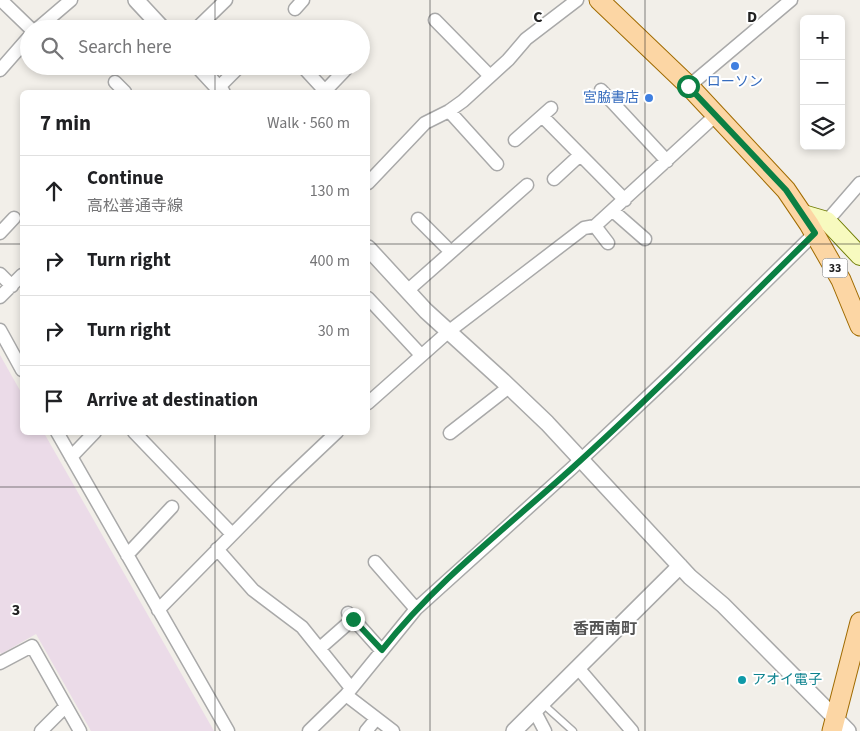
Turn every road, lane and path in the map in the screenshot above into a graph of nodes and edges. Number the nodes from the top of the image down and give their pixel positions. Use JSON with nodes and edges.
{"nodes":[{"id":1,"x":1,"y":0,"type":"edge"},
{"id":2,"x":136,"y":0,"type":"edge"},
{"id":3,"x":226,"y":0,"type":"edge"},
{"id":4,"x":577,"y":0,"type":"edge"},
{"id":5,"x":599,"y":0,"type":"edge"},
{"id":6,"x":791,"y":0,"type":"edge"},
{"id":7,"x":68,"y":1,"type":"edge"},
{"id":8,"x":22,"y":20,"type":"edge"},
{"id":9,"x":47,"y":20,"type":"edge"},
{"id":10,"x":155,"y":20,"type":"edge"},
{"id":11,"x":205,"y":20,"type":"edge"},
{"id":12,"x":435,"y":20,"type":"dead end"},
{"id":13,"x":20,"y":47,"type":"edge"},
{"id":14,"x":0,"y":70,"type":"edge"},
{"id":15,"x":206,"y":75,"type":"edge"},
{"id":16,"x":232,"y":75,"type":"edge"},
{"id":17,"x":310,"y":75,"type":"edge"},
{"id":18,"x":341,"y":75,"type":"edge"},
{"id":19,"x":490,"y":76,"type":"junction"},
{"id":20,"x":114,"y":82,"type":"dead end"},
{"id":21,"x":688,"y":86,"type":"junction"},
{"id":22,"x":123,"y":90,"type":"edge"},
{"id":23,"x":220,"y":90,"type":"edge"},
{"id":24,"x":323,"y":90,"type":"edge"},
{"id":25,"x":327,"y":90,"type":"edge"},
{"id":26,"x":601,"y":90,"type":"dead end"},
{"id":27,"x":449,"y":111,"type":"junction"},
{"id":28,"x":716,"y":115,"type":"junction"},
{"id":29,"x":515,"y":140,"type":"dead end"},
{"id":30,"x":580,"y":155,"type":"junction"},
{"id":31,"x":667,"y":161,"type":"junction"},
{"id":32,"x":497,"y":164,"type":"dead end"},
{"id":33,"x":554,"y":180,"type":"dead end"},
{"id":34,"x":370,"y":181,"type":"edge"},
{"id":35,"x":860,"y":184,"type":"edge"},
{"id":36,"x":527,"y":185,"type":"dead end"},
{"id":37,"x":625,"y":200,"type":"junction"},
{"id":38,"x":613,"y":211,"type":"junction"},
{"id":39,"x":14,"y":218,"type":"dead end"},
{"id":40,"x":418,"y":219,"type":"dead end"},
{"id":41,"x":595,"y":226,"type":"junction"},
{"id":42,"x":821,"y":227,"type":"junction"},
{"id":43,"x":0,"y":233,"type":"edge"},
{"id":44,"x":645,"y":238,"type":"dead end"},
{"id":45,"x":608,"y":243,"type":"dead end"},
{"id":46,"x":370,"y":250,"type":"edge"},
{"id":47,"x":451,"y":252,"type":"junction"},
{"id":48,"x":860,"y":256,"type":"edge"},
{"id":49,"x":0,"y":274,"type":"edge"},
{"id":50,"x":20,"y":277,"type":"edge"},
{"id":51,"x":12,"y":286,"type":"junction"},
{"id":52,"x":407,"y":291,"type":"junction"},
{"id":53,"x":0,"y":297,"type":"edge"},
{"id":54,"x":370,"y":300,"type":"edge"},
{"id":55,"x":860,"y":326,"type":"edge"},
{"id":56,"x":0,"y":330,"type":"edge"},
{"id":57,"x":448,"y":332,"type":"junction"},
{"id":58,"x":421,"y":355,"type":"junction"},
{"id":59,"x":20,"y":366,"type":"edge"},
{"id":60,"x":509,"y":387,"type":"junction"},
{"id":61,"x":370,"y":401,"type":"edge"},
{"id":62,"x":450,"y":433,"type":"dead end"},
{"id":63,"x":59,"y":435,"type":"edge"},
{"id":64,"x":92,"y":435,"type":"edge"},
{"id":65,"x":137,"y":435,"type":"edge"},
{"id":66,"x":333,"y":435,"type":"edge"},
{"id":67,"x":71,"y":457,"type":"junction"},
{"id":68,"x":581,"y":459,"type":"junction"},
{"id":69,"x":172,"y":507,"type":"dead end"},
{"id":70,"x":232,"y":534,"type":"junction"},
{"id":71,"x":218,"y":549,"type":"junction"},
{"id":72,"x":127,"y":555,"type":"junction"},
{"id":73,"x":376,"y":562,"type":"dead end"},
{"id":74,"x":680,"y":566,"type":"junction"},
{"id":75,"x":416,"y":609,"type":"junction"},
{"id":76,"x":158,"y":610,"type":"junction"},
{"id":77,"x":860,"y":622,"type":"edge"},
{"id":78,"x":320,"y":648,"type":"junction"},
{"id":79,"x":382,"y":650,"type":"junction"},
{"id":80,"x":0,"y":663,"type":"edge"},
{"id":81,"x":578,"y":668,"type":"junction"},
{"id":82,"x":348,"y":692,"type":"junction"},
{"id":83,"x":66,"y":706,"type":"junction"},
{"id":84,"x":539,"y":708,"type":"junction"},
{"id":85,"x":376,"y":719,"type":"junction"},
{"id":86,"x":838,"y":727,"type":"edge"},
{"id":87,"x":41,"y":731,"type":"edge"},
{"id":88,"x":80,"y":731,"type":"edge"},
{"id":89,"x":228,"y":731,"type":"edge"},
{"id":90,"x":309,"y":731,"type":"edge"},
{"id":91,"x":366,"y":731,"type":"edge"},
{"id":92,"x":394,"y":731,"type":"edge"},
{"id":93,"x":514,"y":731,"type":"edge"},
{"id":94,"x":545,"y":731,"type":"edge"},
{"id":95,"x":573,"y":731,"type":"edge"},
{"id":96,"x":632,"y":731,"type":"edge"}],
"edges":[{"from":1,"to":8,"type":"street"},
{"from":2,"to":10,"type":"street"},
{"from":3,"to":11,"type":"street"},
{"from":4,"to":19,"type":"street"},
{"from":5,"to":21,"type":"main road","number":"33"},
{"from":6,"to":21,"type":"street"},
{"from":7,"to":9,"type":"street"},
{"from":12,"to":19,"type":"street"},
{"from":13,"to":14,"type":"street"},
{"from":15,"to":23,"type":"street"},
{"from":16,"to":23,"type":"street"},
{"from":17,"to":24,"type":"street"},
{"from":18,"to":25,"type":"street"},
{"from":19,"to":27,"type":"street"},
{"from":20,"to":22,"type":"street"},
{"from":21,"to":28,"type":"main road","number":"33"},
{"from":26,"to":31,"type":"street"},
{"from":27,"to":32,"type":"street"},
{"from":27,"to":34,"type":"street"},
{"from":28,"to":31,"type":"street"},
{"from":28,"to":42,"type":"main road","number":"33"},
{"from":29,"to":30,"type":"street"},
{"from":30,"to":33,"type":"street"},
{"from":30,"to":37,"type":"street"},
{"from":31,"to":37,"type":"street"},
{"from":35,"to":42,"type":"street"},
{"from":36,"to":47,"type":"street"},
{"from":37,"to":38,"type":"street"},
{"from":38,"to":41,"type":"street"},
{"from":38,"to":44,"type":"street"},
{"from":39,"to":43,"type":"street"},
{"from":40,"to":47,"type":"street"},
{"from":41,"to":45,"type":"street"},
{"from":41,"to":57,"type":"street"},
{"from":42,"to":48,"type":"main road"},
{"from":42,"to":55,"type":"main road","number":"33"},
{"from":42,"to":68,"type":"street"},
{"from":46,"to":52,"type":"street"},
{"from":47,"to":52,"type":"street"},
{"from":49,"to":51,"type":"street"},
{"from":50,"to":51,"type":"street"},
{"from":51,"to":53,"type":"street"},
{"from":52,"to":57,"type":"street"},
{"from":54,"to":58,"type":"street"},
{"from":56,"to":59,"type":"street"},
{"from":57,"to":58,"type":"street"},
{"from":57,"to":60,"type":"street"},
{"from":58,"to":61,"type":"street"},
{"from":60,"to":62,"type":"street"},
{"from":60,"to":68,"type":"street"},
{"from":63,"to":67,"type":"street"},
{"from":64,"to":67,"type":"street"},
{"from":65,"to":70,"type":"street"},
{"from":66,"to":70,"type":"street"},
{"from":67,"to":72,"type":"street"},
{"from":68,"to":74,"type":"street"},
{"from":68,"to":75,"type":"street"},
{"from":69,"to":72,"type":"street"},
{"from":70,"to":71,"type":"street"},
{"from":71,"to":76,"type":"street"},
{"from":71,"to":78,"type":"street"},
{"from":72,"to":76,"type":"street"},
{"from":73,"to":75,"type":"street"},
{"from":74,"to":81,"type":"street"},
{"from":74,"to":86,"type":"street"},
{"from":75,"to":79,"type":"street"},
{"from":76,"to":89,"type":"street"},
{"from":77,"to":86,"type":"main road"},
{"from":78,"to":79,"type":"street"},
{"from":78,"to":82,"type":"street"},
{"from":79,"to":82,"type":"street"},
{"from":80,"to":83,"type":"street"},
{"from":81,"to":84,"type":"street"},
{"from":81,"to":96,"type":"street"},
{"from":82,"to":85,"type":"street"},
{"from":82,"to":90,"type":"street"},
{"from":83,"to":87,"type":"street"},
{"from":83,"to":88,"type":"street"},
{"from":84,"to":93,"type":"street"},
{"from":84,"to":94,"type":"street"},
{"from":84,"to":95,"type":"lane"},
{"from":85,"to":91,"type":"street"},
{"from":85,"to":92,"type":"street"}]}
